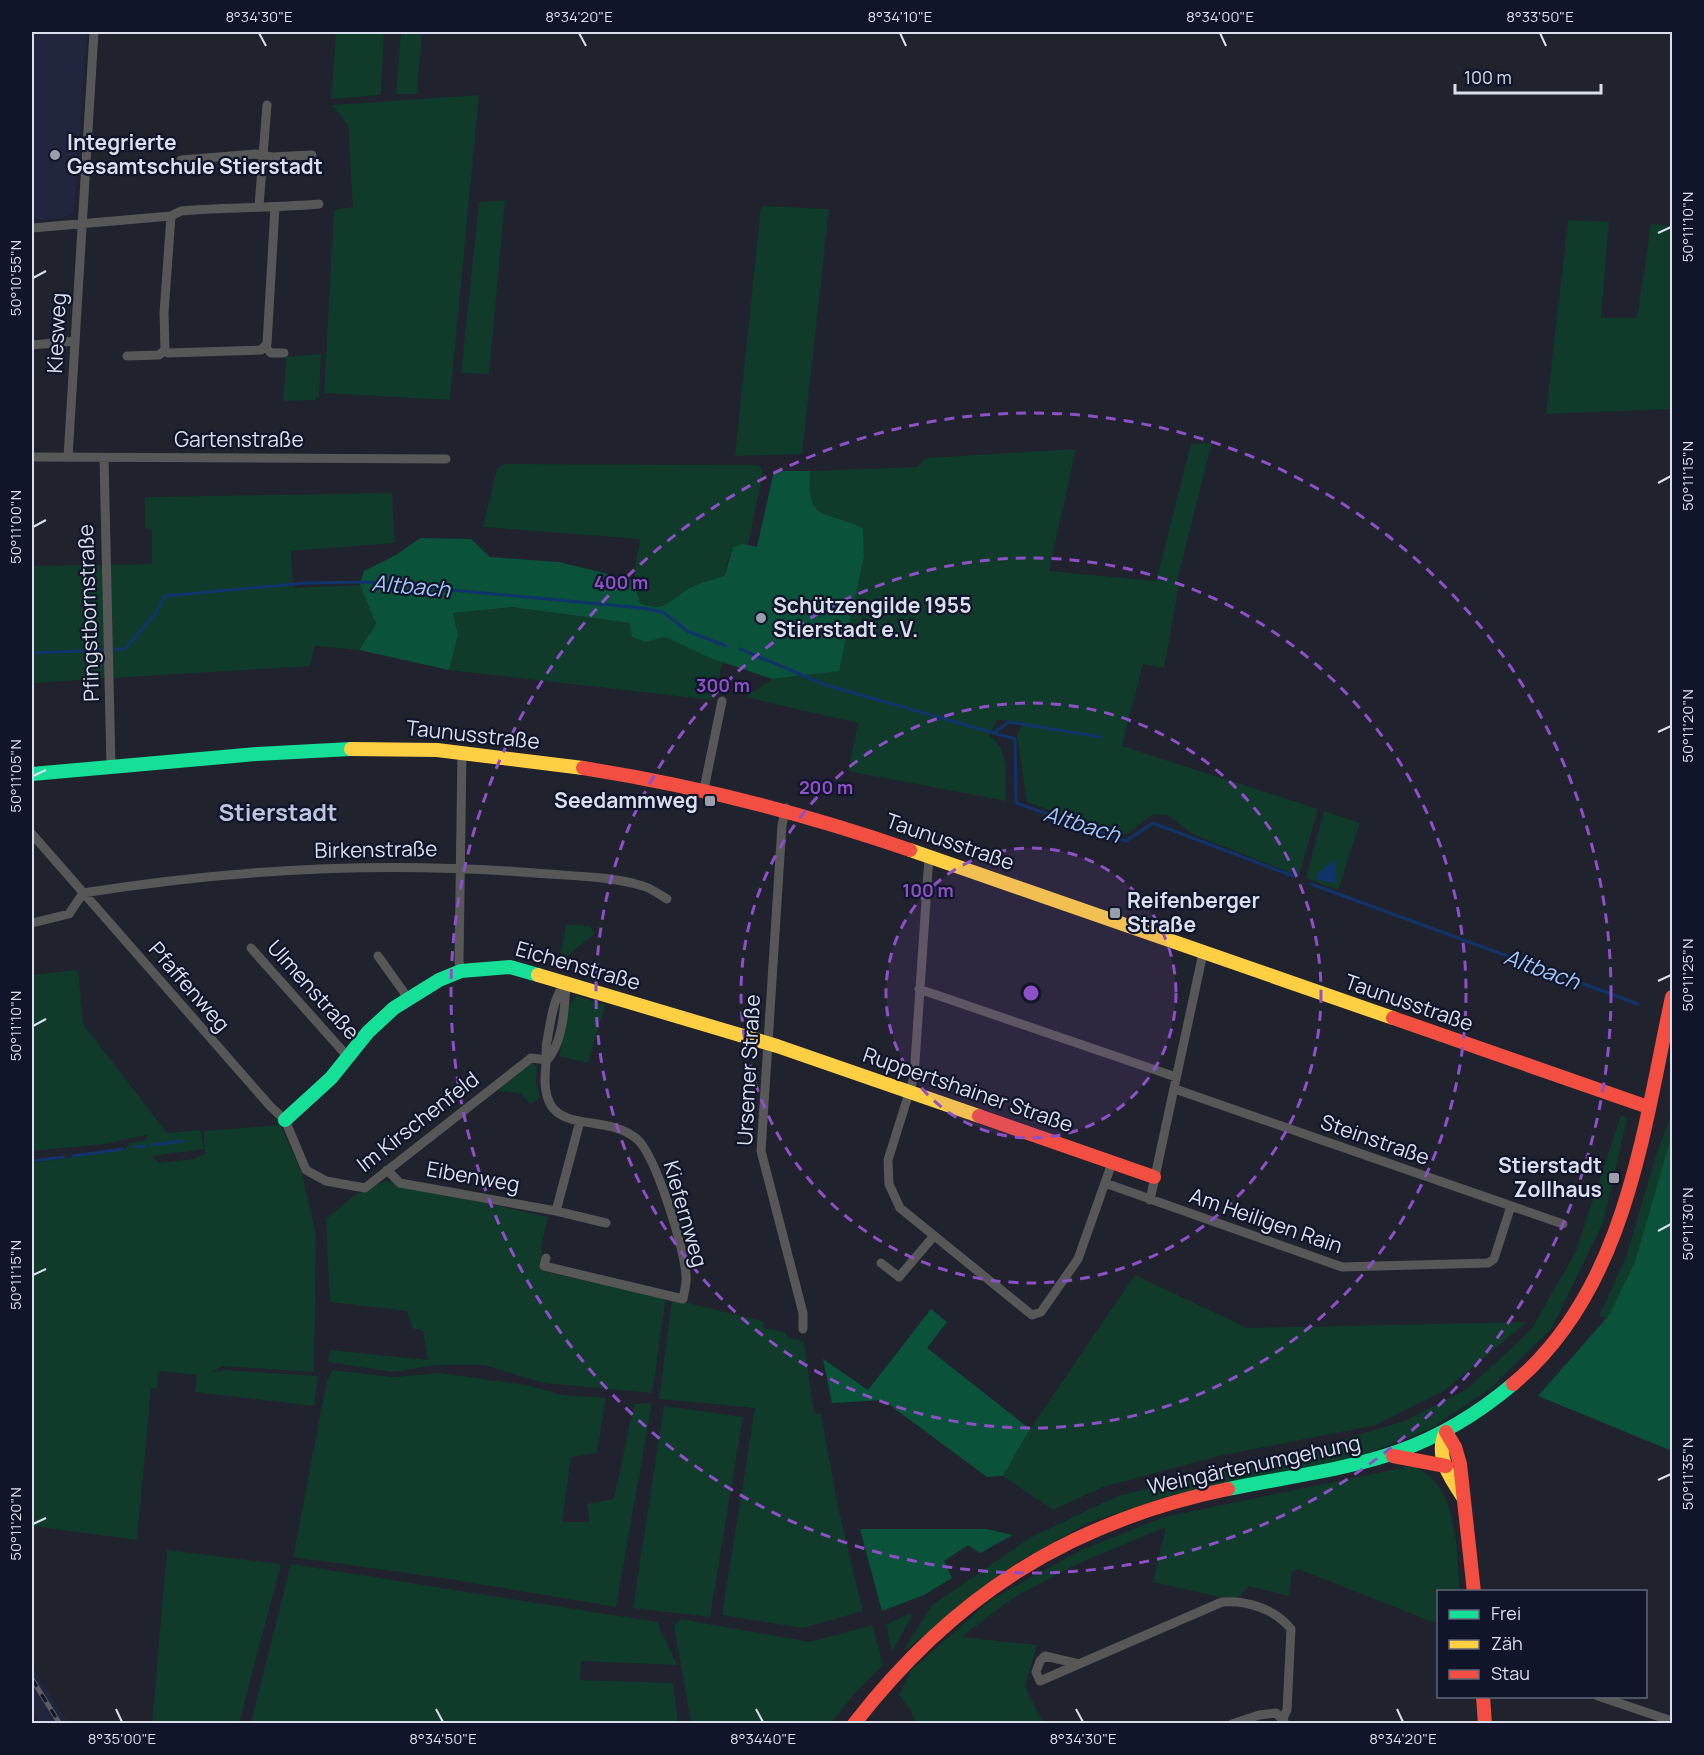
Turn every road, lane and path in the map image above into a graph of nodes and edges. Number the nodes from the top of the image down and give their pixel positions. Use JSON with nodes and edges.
{"nodes":[{"id":1,"x":94,"y":32,"type":"edge"},
{"id":2,"x":267,"y":105,"type":"dead end"},
{"id":3,"x":264,"y":155,"type":"junction"},
{"id":4,"x":312,"y":155,"type":"dead end"},
{"id":5,"x":181,"y":160,"type":"dead end"},
{"id":6,"x":319,"y":204,"type":"dead end"},
{"id":7,"x":260,"y":206,"type":"junction"},
{"id":8,"x":275,"y":207,"type":"junction"},
{"id":9,"x":171,"y":216,"type":"junction"},
{"id":10,"x":82,"y":222,"type":"junction"},
{"id":11,"x":32,"y":228,"type":"edge"},
{"id":12,"x":74,"y":341,"type":"junction"},
{"id":13,"x":32,"y":345,"type":"edge"},
{"id":14,"x":265,"y":347,"type":"junction"},
{"id":15,"x":165,"y":351,"type":"junction"},
{"id":16,"x":284,"y":353,"type":"dead end"},
{"id":17,"x":128,"y":356,"type":"dead end"},
{"id":18,"x":32,"y":457,"type":"edge"},
{"id":19,"x":68,"y":457,"type":"junction"},
{"id":20,"x":104,"y":458,"type":"junction"},
{"id":21,"x":446,"y":459,"type":"dead end"},
{"id":22,"x":722,"y":700,"type":"dead end"},
{"id":23,"x":462,"y":752,"type":"junction"},
{"id":24,"x":111,"y":767,"type":"junction"},
{"id":25,"x":32,"y":774,"type":"edge"},
{"id":26,"x":704,"y":789,"type":"junction"},
{"id":27,"x":786,"y":808,"type":"junction"},
{"id":28,"x":34,"y":841,"type":"edge"},
{"id":29,"x":929,"y":856,"type":"junction"},
{"id":30,"x":460,"y":867,"type":"junction"},
{"id":31,"x":83,"y":893,"type":"junction"},
{"id":32,"x":667,"y":899,"type":"dead end"},
{"id":33,"x":32,"y":923,"type":"edge"},
{"id":34,"x":251,"y":948,"type":"dead end"},
{"id":35,"x":1203,"y":953,"type":"junction"},
{"id":36,"x":378,"y":956,"type":"dead end"},
{"id":37,"x":461,"y":971,"type":"junction"},
{"id":38,"x":566,"y":982,"type":"junction"},
{"id":39,"x":919,"y":988,"type":"junction"},
{"id":40,"x":1672,"y":997,"type":"edge"},
{"id":41,"x":408,"y":998,"type":"junction"},
{"id":42,"x":768,"y":1044,"type":"junction"},
{"id":43,"x":348,"y":1057,"type":"junction"},
{"id":44,"x":547,"y":1060,"type":"junction"},
{"id":45,"x":1176,"y":1077,"type":"junction"},
{"id":46,"x":1175,"y":1089,"type":"junction"},
{"id":47,"x":911,"y":1093,"type":"junction"},
{"id":48,"x":1648,"y":1107,"type":"junction"},
{"id":49,"x":285,"y":1120,"type":"junction"},
{"id":50,"x":580,"y":1121,"type":"junction"},
{"id":51,"x":1112,"y":1162,"type":"junction"},
{"id":52,"x":306,"y":1170,"type":"joint"},
{"id":53,"x":387,"y":1170,"type":"junction"},
{"id":54,"x":1154,"y":1177,"type":"junction"},
{"id":55,"x":1105,"y":1183,"type":"junction"},
{"id":56,"x":1150,"y":1200,"type":"junction"},
{"id":57,"x":1511,"y":1206,"type":"junction"},
{"id":58,"x":556,"y":1211,"type":"junction"},
{"id":59,"x":606,"y":1223,"type":"dead end"},
{"id":60,"x":1563,"y":1224,"type":"dead end"},
{"id":61,"x":933,"y":1237,"type":"junction"},
{"id":62,"x":546,"y":1258,"type":"dead end"},
{"id":63,"x":881,"y":1263,"type":"dead end"},
{"id":64,"x":803,"y":1329,"type":"dead end"},
{"id":65,"x":1446,"y":1432,"type":"junction"},
{"id":66,"x":1391,"y":1456,"type":"junction"},
{"id":67,"x":1446,"y":1466,"type":"junction"},
{"id":68,"x":1463,"y":1497,"type":"junction"},
{"id":69,"x":1474,"y":1590,"type":"edge"},
{"id":70,"x":1079,"y":1664,"type":"dead end"},
{"id":71,"x":1483,"y":1698,"type":"edge"},
{"id":72,"x":1604,"y":1698,"type":"edge"},
{"id":73,"x":1672,"y":1720,"type":"edge"},
{"id":74,"x":1284,"y":1721,"type":"edge"},
{"id":75,"x":854,"y":1724,"type":"edge"},
{"id":76,"x":1232,"y":1724,"type":"edge"},
{"id":77,"x":1485,"y":1724,"type":"edge"}],
"edges":[{"from":1,"to":10,"type":"street","name":"Kiesweg"},
{"from":2,"to":3,"type":"street"},
{"from":3,"to":4,"type":"street"},
{"from":3,"to":5,"type":"street"},
{"from":3,"to":7,"type":"street"},
{"from":6,"to":8,"type":"street"},
{"from":7,"to":8,"type":"street"},
{"from":7,"to":9,"type":"street"},
{"from":8,"to":14,"type":"street"},
{"from":9,"to":10,"type":"street"},
{"from":9,"to":15,"type":"street"},
{"from":10,"to":11,"type":"street"},
{"from":10,"to":12,"type":"street","name":"Kiesweg"},
{"from":12,"to":13,"type":"street"},
{"from":12,"to":19,"type":"street","name":"Kiesweg"},
{"from":14,"to":15,"type":"street"},
{"from":14,"to":16,"type":"street"},
{"from":15,"to":17,"type":"street"},
{"from":18,"to":19,"type":"street","name":"Gartenstraße"},
{"from":19,"to":20,"type":"street","name":"Gartenstraße"},
{"from":20,"to":21,"type":"street","name":"Gartenstraße"},
{"from":20,"to":24,"type":"street","name":"Pfingstbornstraße"},
{"from":22,"to":26,"type":"street"},
{"from":23,"to":24,"type":"street","name":"Taunusstraße"},
{"from":23,"to":26,"type":"street","name":"Taunusstraße"},
{"from":23,"to":30,"type":"street"},
{"from":24,"to":25,"type":"street","name":"Taunusstraße"},
{"from":26,"to":27,"type":"street","name":"Taunusstraße"},
{"from":27,"to":29,"type":"street","name":"Taunusstraße"},
{"from":27,"to":42,"type":"street","name":"Ursemer Straße"},
{"from":28,"to":31,"type":"street","name":"Pfaffenweg"},
{"from":29,"to":35,"type":"street","name":"Taunusstraße"},
{"from":29,"to":39,"type":"street"},
{"from":30,"to":31,"type":"street","name":"Birkenstraße"},
{"from":30,"to":32,"type":"street","name":"Birkenstraße"},
{"from":30,"to":37,"type":"street"},
{"from":31,"to":33,"type":"street"},
{"from":31,"to":49,"type":"street","name":"Pfaffenweg"},
{"from":34,"to":43,"type":"street","name":"Ulmenstraße"},
{"from":35,"to":45,"type":"street"},
{"from":35,"to":48,"type":"street","name":"Taunusstraße"},
{"from":36,"to":41,"type":"street"},
{"from":37,"to":38,"type":"street","name":"Eichenstraße"},
{"from":37,"to":41,"type":"street","name":"Eichenstraße"},
{"from":38,"to":42,"type":"street","name":"Eichenstraße"},
{"from":38,"to":44,"type":"street","name":"Kiefernweg"},
{"from":39,"to":45,"type":"street"},
{"from":39,"to":47,"type":"street"},
{"from":40,"to":48,"type":"street","name":"Weingärtenumgehung"},
{"from":41,"to":43,"type":"street","name":"Eichenstraße"},
{"from":42,"to":47,"type":"street","name":"Ruppertshainer Straße"},
{"from":42,"to":64,"type":"street","name":"Ursemer Straße"},
{"from":43,"to":49,"type":"street","name":"Eichenstraße"},
{"from":44,"to":50,"type":"street","name":"Kiefernweg"},
{"from":44,"to":53,"type":"street","name":"Im Kirschenfeld"},
{"from":45,"to":46,"type":"street"},
{"from":46,"to":54,"type":"street"},
{"from":46,"to":57,"type":"street","name":"Steinstraße"},
{"from":47,"to":51,"type":"street","name":"Ruppertshainer Straße"},
{"from":47,"to":61,"type":"street"},
{"from":48,"to":65,"type":"street","name":"Weingärtenumgehung"},
{"from":49,"to":52,"type":"street","name":"Pfaffenweg"},
{"from":50,"to":58,"type":"street"},
{"from":50,"to":62,"type":"street","name":"Kiefernweg"},
{"from":51,"to":54,"type":"street","name":"Ruppertshainer Straße"},
{"from":51,"to":55,"type":"street"},
{"from":52,"to":53,"type":"street","name":"Im Kirschenfeld"},
{"from":53,"to":58,"type":"street","name":"Eibenweg"},
{"from":54,"to":56,"type":"street"},
{"from":55,"to":56,"type":"street"},
{"from":55,"to":61,"type":"street"},
{"from":56,"to":57,"type":"street","name":"Am Heiligen Rain"},
{"from":57,"to":60,"type":"street","name":"Steinstraße"},
{"from":58,"to":59,"type":"street","name":"Eibenweg"},
{"from":61,"to":63,"type":"street"},
{"from":65,"to":66,"type":"street","name":"Weingärtenumgehung"},
{"from":65,"to":67,"type":"street"},
{"from":65,"to":68,"type":"street"},
{"from":66,"to":67,"type":"street"},
{"from":66,"to":75,"type":"street","name":"Weingärtenumgehung"},
{"from":67,"to":68,"type":"street"},
{"from":68,"to":69,"type":"street"},
{"from":70,"to":74,"type":"street"},
{"from":71,"to":77,"type":"street"},
{"from":72,"to":73,"type":"street"},
{"from":74,"to":76,"type":"street"}]}
